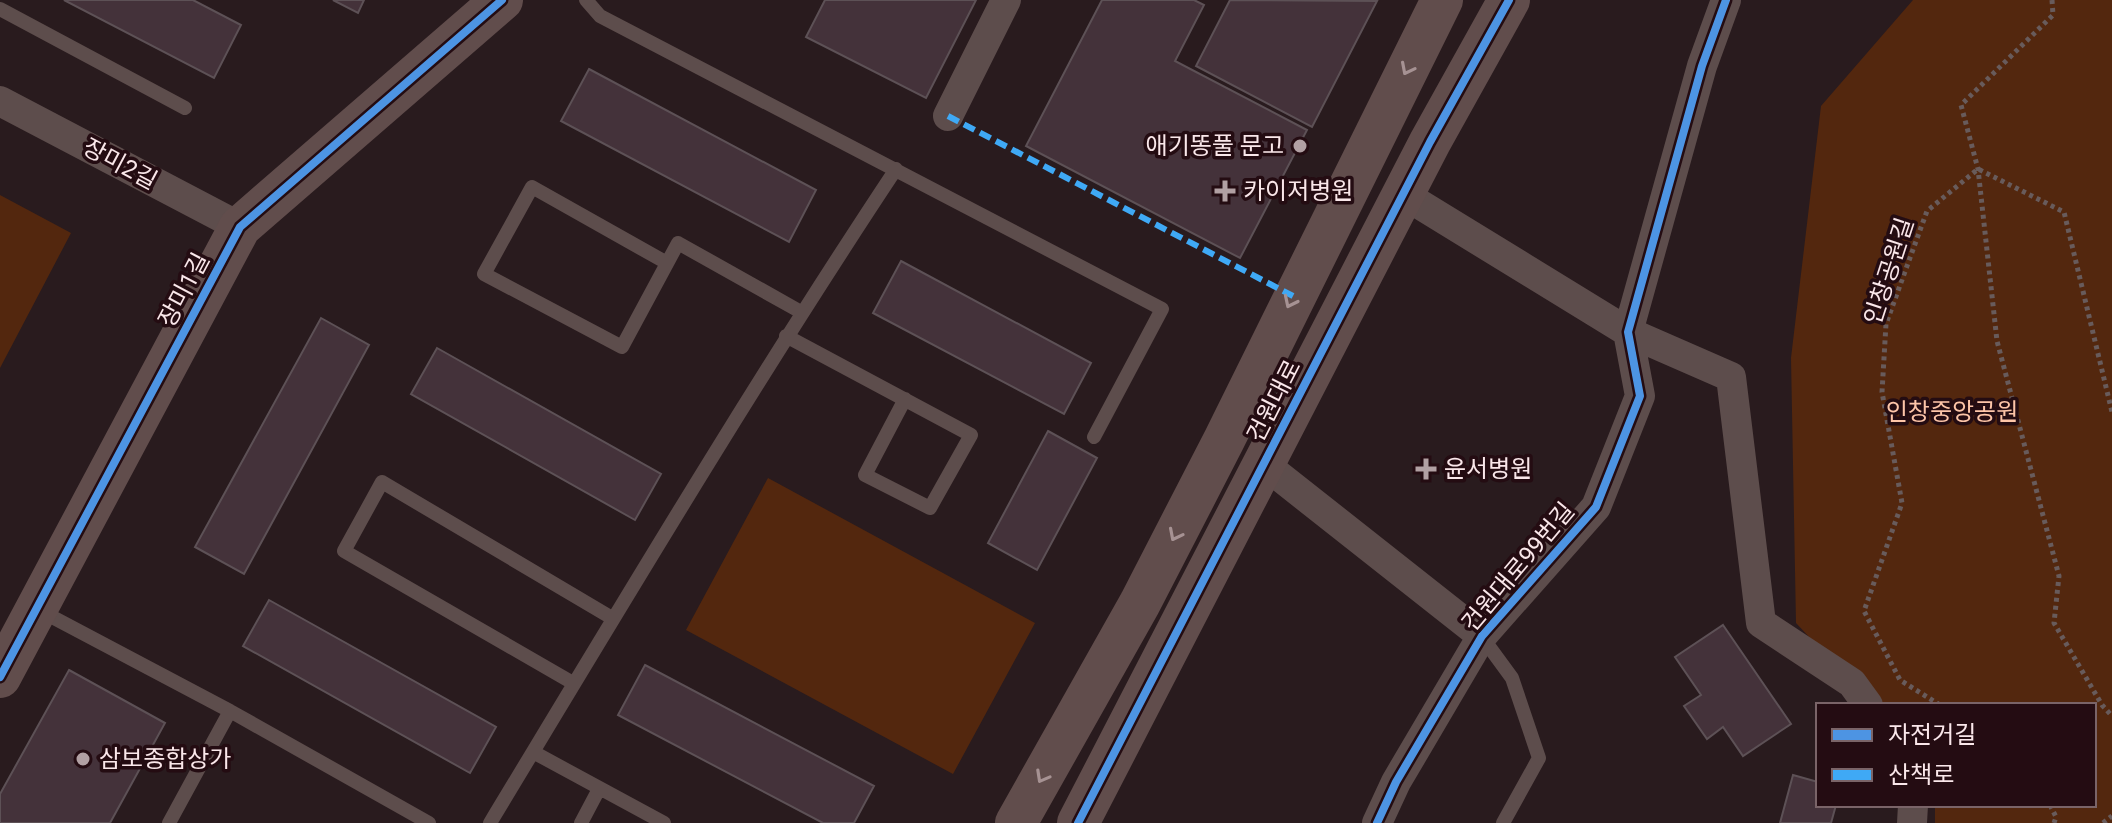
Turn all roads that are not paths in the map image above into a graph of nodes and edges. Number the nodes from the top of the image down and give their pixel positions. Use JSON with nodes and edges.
{"nodes":[{"id":1,"x":502,"y":0,"type":"edge"},
{"id":2,"x":586,"y":0,"type":"edge"},
{"id":3,"x":1006,"y":0,"type":"edge"},
{"id":4,"x":1442,"y":0,"type":"edge"},
{"id":5,"x":1509,"y":0,"type":"edge"},
{"id":6,"x":1726,"y":0,"type":"edge"},
{"id":7,"x":0,"y":9,"type":"edge"},
{"id":8,"x":0,"y":101,"type":"edge"},
{"id":9,"x":185,"y":108,"type":"dead end"},
{"id":10,"x":948,"y":116,"type":"dead end"},
{"id":11,"x":896,"y":169,"type":"junction"},
{"id":12,"x":1403,"y":194,"type":"junction"},
{"id":13,"x":240,"y":227,"type":"junction"},
{"id":14,"x":667,"y":263,"type":"junction"},
{"id":15,"x":801,"y":312,"type":"junction"},
{"id":16,"x":1628,"y":332,"type":"junction"},
{"id":17,"x":786,"y":336,"type":"junction"},
{"id":18,"x":905,"y":399,"type":"junction"},
{"id":19,"x":1094,"y":437,"type":"dead end"},
{"id":20,"x":1264,"y":464,"type":"junction"},
{"id":21,"x":35,"y":608,"type":"junction"},
{"id":22,"x":612,"y":618,"type":"junction"},
{"id":23,"x":1482,"y":636,"type":"junction"},
{"id":24,"x":0,"y":677,"type":"edge"},
{"id":25,"x":573,"y":683,"type":"junction"},
{"id":26,"x":1867,"y":703,"type":"edge"},
{"id":27,"x":230,"y":711,"type":"junction"},
{"id":28,"x":533,"y":752,"type":"junction"},
{"id":29,"x":599,"y":789,"type":"junction"},
{"id":30,"x":169,"y":823,"type":"edge"},
{"id":31,"x":429,"y":823,"type":"edge"},
{"id":32,"x":490,"y":823,"type":"edge"},
{"id":33,"x":581,"y":823,"type":"edge"},
{"id":34,"x":664,"y":823,"type":"edge"},
{"id":35,"x":1016,"y":823,"type":"edge"},
{"id":36,"x":1078,"y":823,"type":"edge"},
{"id":37,"x":1377,"y":823,"type":"edge"},
{"id":38,"x":1503,"y":823,"type":"edge"}],
"edges":[{"from":1,"to":13,"type":"street","name":"장미1길"},
{"from":2,"to":11,"type":"lane"},
{"from":3,"to":10,"type":"street"},
{"from":4,"to":35,"type":"street","name":"건원대로","one_way":true},
{"from":5,"to":12,"type":"street","name":"건원대로"},
{"from":6,"to":16,"type":"street","name":"건원대로99번길"},
{"from":7,"to":9,"type":"lane"},
{"from":8,"to":13,"type":"street","name":"장미2길"},
{"from":11,"to":15,"type":"lane"},
{"from":11,"to":19,"type":"lane"},
{"from":12,"to":16,"type":"street"},
{"from":12,"to":20,"type":"street","name":"건원대로"},
{"from":13,"to":21,"type":"street","name":"장미1길"},
{"from":14,"to":14,"type":"lane"},
{"from":14,"to":15,"type":"lane"},
{"from":15,"to":17,"type":"lane"},
{"from":16,"to":23,"type":"street","name":"건원대로99번길"},
{"from":16,"to":26,"type":"street"},
{"from":17,"to":18,"type":"lane"},
{"from":17,"to":22,"type":"lane"},
{"from":18,"to":18,"type":"lane"},
{"from":20,"to":23,"type":"street"},
{"from":20,"to":36,"type":"street","name":"건원대로"},
{"from":21,"to":24,"type":"street","name":"장미1길"},
{"from":21,"to":27,"type":"lane"},
{"from":22,"to":25,"type":"lane"},
{"from":22,"to":25,"type":"lane"},
{"from":23,"to":37,"type":"street","name":"건원대로99번길"},
{"from":23,"to":38,"type":"lane"},
{"from":25,"to":28,"type":"lane"},
{"from":27,"to":30,"type":"lane"},
{"from":27,"to":31,"type":"lane"},
{"from":28,"to":29,"type":"lane"},
{"from":28,"to":32,"type":"lane"},
{"from":29,"to":33,"type":"lane"},
{"from":29,"to":34,"type":"lane"}]}
